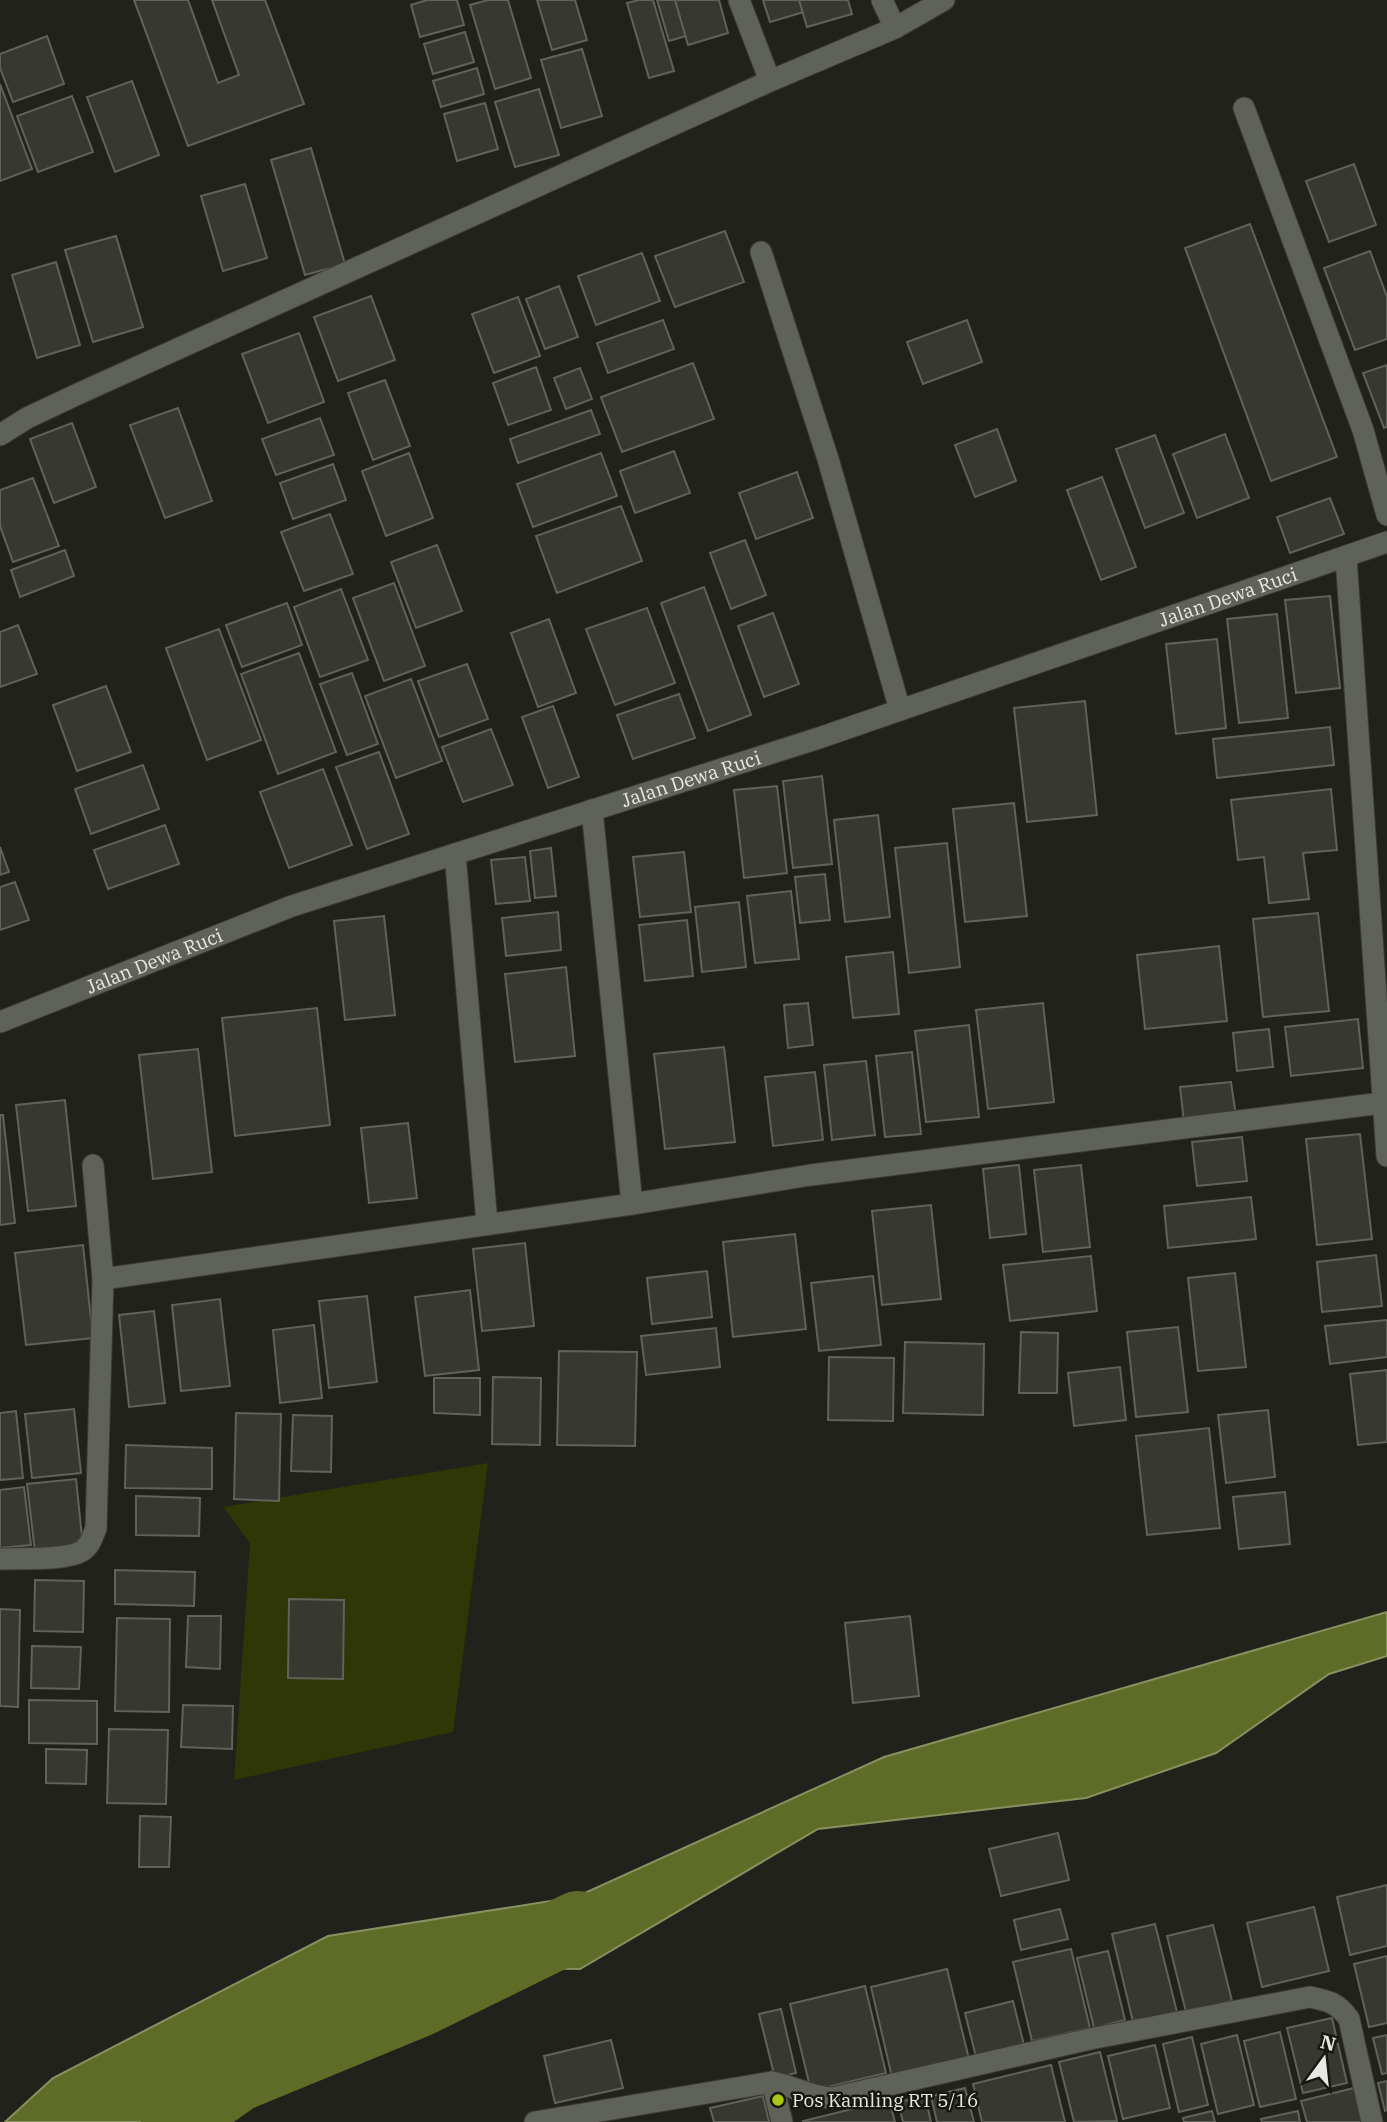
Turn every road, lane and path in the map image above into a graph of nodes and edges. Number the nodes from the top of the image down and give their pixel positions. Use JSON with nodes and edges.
{"nodes":[{"id":1,"x":738,"y":0,"type":"edge"},
{"id":2,"x":882,"y":0,"type":"edge"},
{"id":3,"x":944,"y":0,"type":"edge"},
{"id":4,"x":895,"y":28,"type":"junction"},
{"id":5,"x":770,"y":81,"type":"junction"},
{"id":6,"x":1244,"y":108,"type":"dead end"},
{"id":7,"x":761,"y":252,"type":"dead end"},
{"id":8,"x":0,"y":435,"type":"edge"},
{"id":9,"x":1387,"y":515,"type":"edge"},
{"id":10,"x":1387,"y":542,"type":"edge"},
{"id":11,"x":1346,"y":557,"type":"junction"},
{"id":12,"x":900,"y":710,"type":"junction"},
{"id":13,"x":592,"y":810,"type":"junction"},
{"id":14,"x":455,"y":854,"type":"junction"},
{"id":15,"x":0,"y":1022,"type":"edge"},
{"id":16,"x":1382,"y":1103,"type":"junction"},
{"id":17,"x":1387,"y":1156,"type":"edge"},
{"id":18,"x":93,"y":1165,"type":"dead end"},
{"id":19,"x":632,"y":1204,"type":"junction"},
{"id":20,"x":487,"y":1223,"type":"junction"},
{"id":21,"x":103,"y":1279,"type":"junction"},
{"id":22,"x":0,"y":1559,"type":"edge"},
{"id":23,"x":772,"y":2082,"type":"junction"},
{"id":24,"x":612,"y":2115,"type":"edge"},
{"id":25,"x":535,"y":2122,"type":"edge"},
{"id":26,"x":782,"y":2122,"type":"edge"},
{"id":27,"x":1371,"y":2122,"type":"edge"}],
"edges":[{"from":1,"to":5,"type":"street"},
{"from":2,"to":4,"type":"street"},
{"from":3,"to":4,"type":"street"},
{"from":4,"to":5,"type":"street"},
{"from":5,"to":8,"type":"street"},
{"from":6,"to":9,"type":"street"},
{"from":7,"to":12,"type":"street"},
{"from":10,"to":11,"type":"street","name":"Jalan Dewa Ruci"},
{"from":11,"to":12,"type":"street","name":"Jalan Dewa Ruci"},
{"from":11,"to":16,"type":"street"},
{"from":12,"to":13,"type":"street","name":"Jalan Dewa Ruci"},
{"from":13,"to":14,"type":"street","name":"Jalan Dewa Ruci"},
{"from":13,"to":19,"type":"street"},
{"from":14,"to":15,"type":"street","name":"Jalan Dewa Ruci"},
{"from":14,"to":20,"type":"street"},
{"from":16,"to":17,"type":"street"},
{"from":16,"to":19,"type":"street"},
{"from":18,"to":21,"type":"street"},
{"from":19,"to":20,"type":"street"},
{"from":20,"to":21,"type":"street"},
{"from":21,"to":22,"type":"street"},
{"from":23,"to":24,"type":"street"},
{"from":23,"to":26,"type":"street"},
{"from":23,"to":27,"type":"street"},
{"from":24,"to":25,"type":"street"}]}
